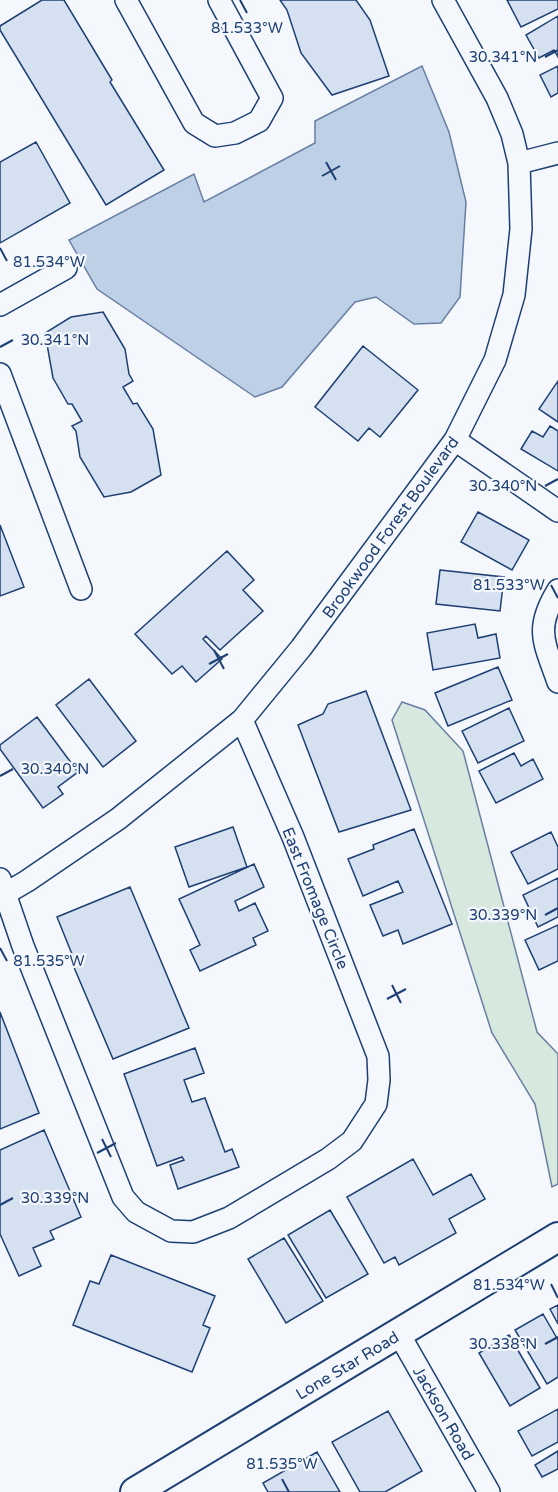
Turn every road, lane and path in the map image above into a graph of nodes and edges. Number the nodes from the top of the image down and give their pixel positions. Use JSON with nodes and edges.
{"nodes":[{"id":1,"x":126,"y":0,"type":"edge"},
{"id":2,"x":219,"y":0,"type":"edge"},
{"id":3,"x":443,"y":0,"type":"edge"},
{"id":4,"x":558,"y":153,"type":"edge"},
{"id":5,"x":519,"y":163,"type":"junction"},
{"id":6,"x":66,"y":268,"type":"dead end"},
{"id":7,"x":0,"y":305,"type":"edge"},
{"id":8,"x":0,"y":374,"type":"edge"},
{"id":9,"x":455,"y":440,"type":"junction"},
{"id":10,"x":558,"y":511,"type":"edge"},
{"id":11,"x":81,"y":589,"type":"dead end"},
{"id":12,"x":558,"y":590,"type":"edge"},
{"id":13,"x":558,"y":682,"type":"edge"},
{"id":14,"x":242,"y":720,"type":"junction"},
{"id":15,"x":2,"y":890,"type":"edge"},
{"id":16,"x":558,"y":1237,"type":"edge"},
{"id":17,"x":399,"y":1334,"type":"junction"},
{"id":18,"x":135,"y":1492,"type":"edge"},
{"id":19,"x":489,"y":1492,"type":"edge"}],
"edges":[{"from":1,"to":2,"type":"street"},
{"from":3,"to":5,"type":"street","name":"Brookwood Forest Boulevard"},
{"from":4,"to":5,"type":"street"},
{"from":5,"to":9,"type":"street","name":"Brookwood Forest Boulevard"},
{"from":6,"to":7,"type":"street"},
{"from":8,"to":11,"type":"street"},
{"from":9,"to":10,"type":"street"},
{"from":9,"to":14,"type":"street","name":"Brookwood Forest Boulevard"},
{"from":12,"to":13,"type":"street"},
{"from":14,"to":15,"type":"street","name":"Brookwood Forest Boulevard"},
{"from":14,"to":15,"type":"street","name":"East Fromage Circle"},
{"from":16,"to":17,"type":"street","name":"Lone Star Road"},
{"from":17,"to":18,"type":"street","name":"Lone Star Road"},
{"from":17,"to":19,"type":"street","name":"Jackson Road"}]}
